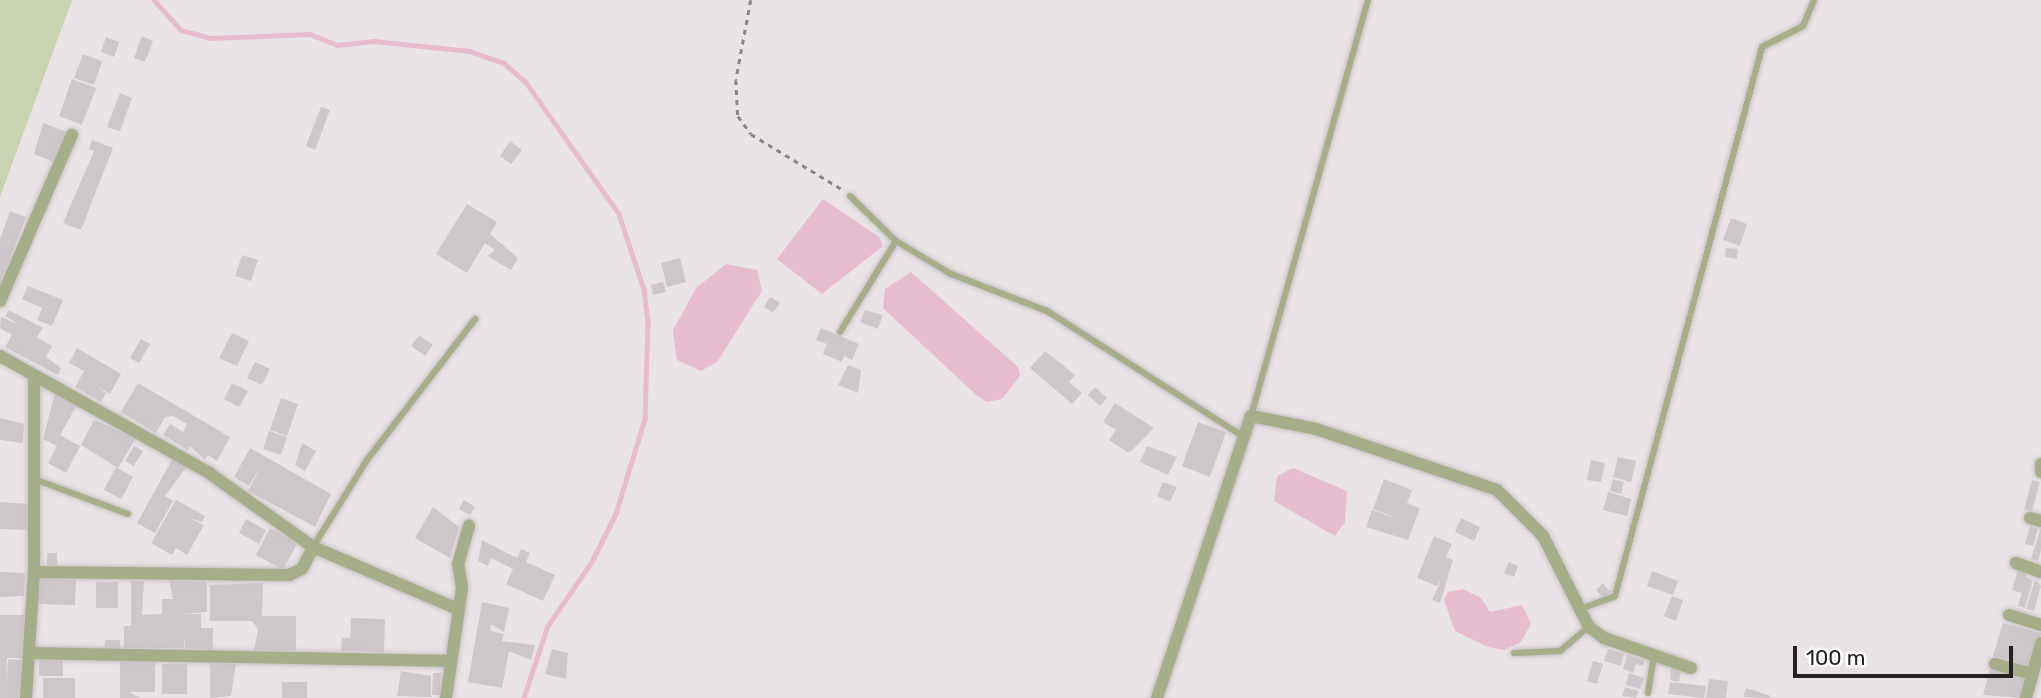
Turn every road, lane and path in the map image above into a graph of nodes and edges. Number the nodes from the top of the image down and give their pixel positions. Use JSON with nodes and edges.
{"nodes":[{"id":1,"x":751,"y":0,"type":"edge"},
{"id":2,"x":1368,"y":0,"type":"edge"},
{"id":3,"x":1814,"y":0,"type":"edge"},
{"id":4,"x":72,"y":135,"type":"dead end"},
{"id":5,"x":850,"y":196,"type":"joint"},
{"id":6,"x":897,"y":241,"type":"junction"},
{"id":7,"x":0,"y":300,"type":"edge"},
{"id":8,"x":475,"y":319,"type":"dead end"},
{"id":9,"x":840,"y":332,"type":"dead end"},
{"id":10,"x":0,"y":356,"type":"edge"},
{"id":11,"x":34,"y":376,"type":"junction"},
{"id":12,"x":1251,"y":416,"type":"junction"},
{"id":13,"x":1244,"y":437,"type":"junction"},
{"id":14,"x":2041,"y":464,"type":"edge"},
{"id":15,"x":2041,"y":472,"type":"edge"},
{"id":16,"x":33,"y":478,"type":"junction"},
{"id":17,"x":128,"y":514,"type":"dead end"},
{"id":18,"x":469,"y":526,"type":"dead end"},
{"id":19,"x":313,"y":547,"type":"junction"},
{"id":20,"x":2016,"y":563,"type":"dead end"},
{"id":21,"x":34,"y":572,"type":"junction"},
{"id":22,"x":2041,"y":572,"type":"edge"},
{"id":23,"x":455,"y":608,"type":"junction"},
{"id":24,"x":1578,"y":610,"type":"junction"},
{"id":25,"x":2009,"y":615,"type":"dead end"},
{"id":26,"x":2041,"y":625,"type":"edge"},
{"id":27,"x":1589,"y":627,"type":"junction"},
{"id":28,"x":2041,"y":643,"type":"edge"},
{"id":29,"x":31,"y":653,"type":"junction"},
{"id":30,"x":1514,"y":653,"type":"dead end"},
{"id":31,"x":1654,"y":656,"type":"junction"},
{"id":32,"x":448,"y":661,"type":"junction"},
{"id":33,"x":1995,"y":664,"type":"dead end"},
{"id":34,"x":1691,"y":668,"type":"dead end"},
{"id":35,"x":2034,"y":674,"type":"junction"},
{"id":36,"x":1647,"y":693,"type":"dead end"},
{"id":37,"x":26,"y":698,"type":"edge"},
{"id":38,"x":446,"y":698,"type":"edge"},
{"id":39,"x":1157,"y":698,"type":"edge"},
{"id":40,"x":2026,"y":698,"type":"edge"}],
"edges":[{"from":1,"to":5,"type":"path"},
{"from":2,"to":12,"type":"lane"},
{"from":3,"to":24,"type":"lane"},
{"from":4,"to":7,"type":"street"},
{"from":5,"to":6,"type":"lane"},
{"from":6,"to":9,"type":"lane"},
{"from":6,"to":13,"type":"lane"},
{"from":8,"to":19,"type":"lane"},
{"from":10,"to":11,"type":"street"},
{"from":11,"to":16,"type":"street"},
{"from":11,"to":19,"type":"street"},
{"from":12,"to":13,"type":"street"},
{"from":12,"to":24,"type":"street"},
{"from":13,"to":39,"type":"street"},
{"from":14,"to":15,"type":"street"},
{"from":16,"to":17,"type":"lane"},
{"from":16,"to":21,"type":"street"},
{"from":18,"to":23,"type":"street"},
{"from":19,"to":21,"type":"street"},
{"from":19,"to":23,"type":"street"},
{"from":20,"to":22,"type":"street"},
{"from":21,"to":29,"type":"street"},
{"from":23,"to":32,"type":"street"},
{"from":24,"to":27,"type":"street"},
{"from":25,"to":26,"type":"street"},
{"from":27,"to":30,"type":"lane"},
{"from":27,"to":31,"type":"street"},
{"from":28,"to":35,"type":"street"},
{"from":29,"to":32,"type":"street"},
{"from":29,"to":37,"type":"street"},
{"from":31,"to":34,"type":"street"},
{"from":31,"to":36,"type":"lane"},
{"from":32,"to":38,"type":"street"},
{"from":33,"to":35,"type":"street"},
{"from":35,"to":40,"type":"street"}]}
